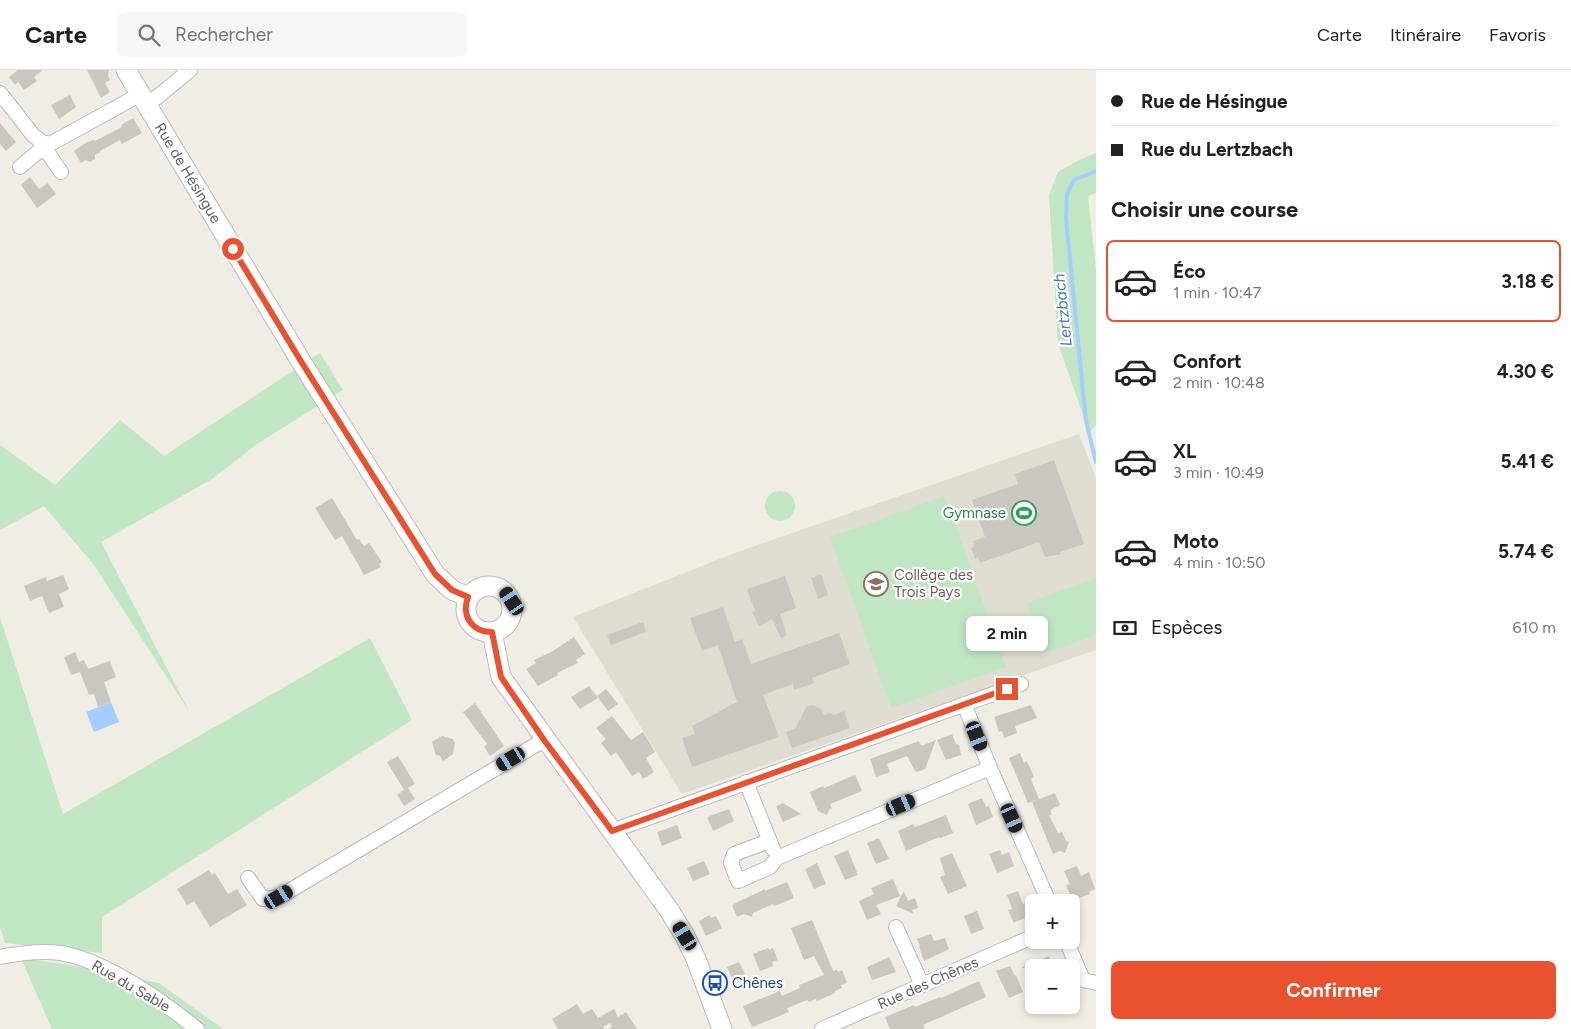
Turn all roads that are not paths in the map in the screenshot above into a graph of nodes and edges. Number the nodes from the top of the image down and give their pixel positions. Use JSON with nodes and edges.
{"nodes":[{"id":1,"x":126,"y":70,"type":"edge"},
{"id":2,"x":190,"y":70,"type":"edge"},
{"id":3,"x":0,"y":93,"type":"edge"},
{"id":4,"x":143,"y":98,"type":"junction"},
{"id":5,"x":41,"y":146,"type":"junction"},
{"id":6,"x":20,"y":167,"type":"dead end"},
{"id":7,"x":62,"y":172,"type":"dead end"},
{"id":8,"x":468,"y":597,"type":"junction"},
{"id":9,"x":492,"y":632,"type":"junction"},
{"id":10,"x":1021,"y":684,"type":"dead end"},
{"id":11,"x":964,"y":704,"type":"junction"},
{"id":12,"x":544,"y":740,"type":"junction"},
{"id":13,"x":990,"y":768,"type":"junction"},
{"id":14,"x":746,"y":782,"type":"junction"},
{"id":15,"x":612,"y":831,"type":"junction"},
{"id":16,"x":769,"y":840,"type":"junction"},
{"id":17,"x":777,"y":858,"type":"junction"},
{"id":18,"x":248,"y":878,"type":"dead end"},
{"id":19,"x":1045,"y":894,"type":"edge"},
{"id":20,"x":896,"y":927,"type":"dead end"},
{"id":21,"x":1025,"y":940,"type":"edge"},
{"id":22,"x":1070,"y":949,"type":"edge"},
{"id":23,"x":0,"y":957,"type":"edge"},
{"id":24,"x":1096,"y":983,"type":"edge"},
{"id":25,"x":922,"y":985,"type":"junction"},
{"id":26,"x":197,"y":1029,"type":"edge"},
{"id":27,"x":722,"y":1029,"type":"edge"},
{"id":28,"x":822,"y":1029,"type":"edge"}],
"edges":[{"from":1,"to":4,"type":"main road","name":"Rue de Hésingue"},
{"from":2,"to":4,"type":"street"},
{"from":3,"to":5,"type":"street"},
{"from":4,"to":5,"type":"street"},
{"from":4,"to":8,"type":"main road","name":"Rue de Hésingue"},
{"from":5,"to":6,"type":"street"},
{"from":5,"to":7,"type":"street"},
{"from":8,"to":9,"type":"main road"},
{"from":8,"to":9,"type":"main road"},
{"from":9,"to":12,"type":"main road"},
{"from":10,"to":11,"type":"street"},
{"from":11,"to":13,"type":"street"},
{"from":11,"to":14,"type":"street"},
{"from":12,"to":15,"type":"main road"},
{"from":12,"to":18,"type":"street"},
{"from":13,"to":17,"type":"street"},
{"from":13,"to":19,"type":"street"},
{"from":14,"to":15,"type":"street"},
{"from":14,"to":16,"type":"street"},
{"from":15,"to":27,"type":"main road"},
{"from":16,"to":17,"type":"street"},
{"from":16,"to":17,"type":"street"},
{"from":20,"to":25,"type":"street"},
{"from":21,"to":25,"type":"street","name":"Rue des Chênes"},
{"from":22,"to":24,"type":"street"},
{"from":23,"to":26,"type":"street","name":"Rue du Sable"},
{"from":25,"to":28,"type":"street","name":"Rue des Chênes"}]}
